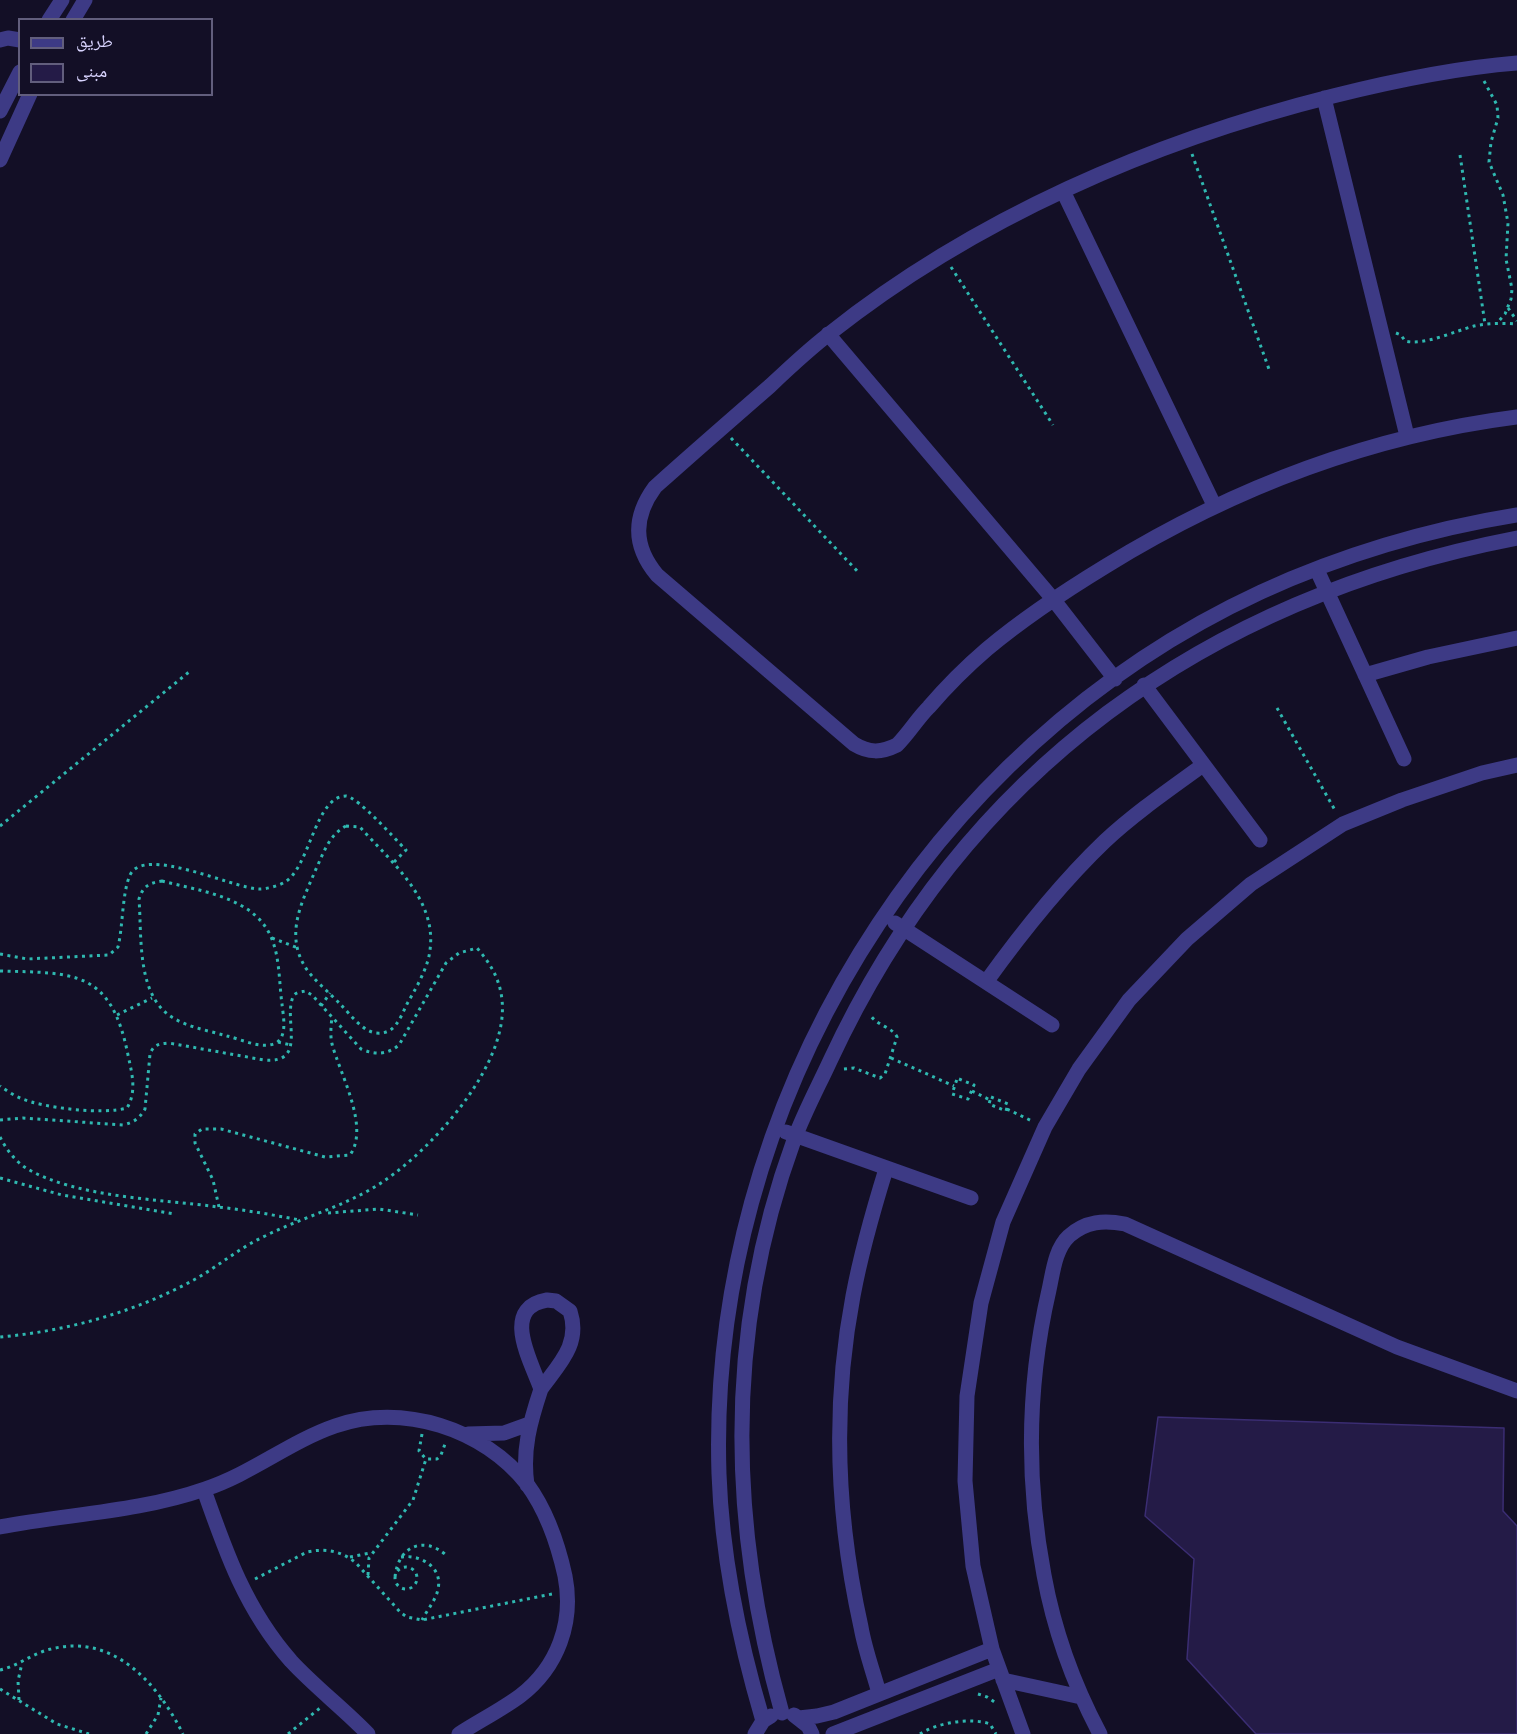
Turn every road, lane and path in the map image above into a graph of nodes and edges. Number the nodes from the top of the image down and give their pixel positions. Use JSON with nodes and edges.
{"nodes":[{"id":1,"x":62,"y":0,"type":"edge"},
{"id":2,"x":85,"y":0,"type":"edge"},
{"id":3,"x":50,"y":18,"type":"edge"},
{"id":4,"x":74,"y":18,"type":"edge"},
{"id":5,"x":0,"y":40,"type":"edge"},
{"id":6,"x":18,"y":40,"type":"edge"},
{"id":7,"x":1517,"y":63,"type":"edge"},
{"id":8,"x":1472,"y":68,"type":"junction"},
{"id":9,"x":18,"y":76,"type":"edge"},
{"id":10,"x":29,"y":96,"type":"edge"},
{"id":11,"x":1324,"y":98,"type":"junction"},
{"id":12,"x":0,"y":111,"type":"edge"},
{"id":13,"x":1186,"y":139,"type":"junction"},
{"id":14,"x":1460,"y":155,"type":"dead end"},
{"id":15,"x":0,"y":160,"type":"edge"},
{"id":16,"x":1063,"y":191,"type":"junction"},
{"id":17,"x":944,"y":256,"type":"junction"},
{"id":18,"x":1508,"y":308,"type":"junction"},
{"id":19,"x":1497,"y":323,"type":"junction"},
{"id":20,"x":1517,"y":323,"type":"edge"},
{"id":21,"x":1485,"y":324,"type":"junction"},
{"id":22,"x":828,"y":334,"type":"junction"},
{"id":23,"x":1382,"y":336,"type":"junction"},
{"id":24,"x":1270,"y":372,"type":"dead end"},
{"id":25,"x":1517,"y":417,"type":"edge"},
{"id":26,"x":1053,"y":425,"type":"dead end"},
{"id":27,"x":722,"y":428,"type":"junction"},
{"id":28,"x":1407,"y":436,"type":"junction"},
{"id":29,"x":1214,"y":505,"type":"junction"},
{"id":30,"x":1517,"y":515,"type":"edge"},
{"id":31,"x":1517,"y":538,"type":"edge"},
{"id":32,"x":1317,"y":570,"type":"junction"},
{"id":33,"x":860,"y":574,"type":"dead end"},
{"id":34,"x":1327,"y":591,"type":"junction"},
{"id":35,"x":1053,"y":599,"type":"junction"},
{"id":36,"x":1517,"y":638,"type":"edge"},
{"id":37,"x":189,"y":672,"type":"dead end"},
{"id":38,"x":1365,"y":675,"type":"junction"},
{"id":39,"x":1115,"y":678,"type":"junction"},
{"id":40,"x":1144,"y":685,"type":"junction"},
{"id":41,"x":1276,"y":708,"type":"dead end"},
{"id":42,"x":1404,"y":759,"type":"dead end"},
{"id":43,"x":1203,"y":765,"type":"junction"},
{"id":44,"x":1517,"y":765,"type":"edge"},
{"id":45,"x":1343,"y":824,"type":"junction"},
{"id":46,"x":0,"y":826,"type":"edge"},
{"id":47,"x":1260,"y":840,"type":"dead end"},
{"id":48,"x":392,"y":864,"type":"junction"},
{"id":49,"x":885,"y":917,"type":"junction"},
{"id":50,"x":904,"y":929,"type":"junction"},
{"id":51,"x":272,"y":938,"type":"junction"},
{"id":52,"x":298,"y":948,"type":"junction"},
{"id":53,"x":0,"y":954,"type":"edge"},
{"id":54,"x":0,"y":971,"type":"edge"},
{"id":55,"x":986,"y":982,"type":"junction"},
{"id":56,"x":330,"y":993,"type":"junction"},
{"id":57,"x":152,"y":998,"type":"junction"},
{"id":58,"x":321,"y":1006,"type":"junction"},
{"id":59,"x":870,"y":1010,"type":"dead end"},
{"id":60,"x":117,"y":1015,"type":"junction"},
{"id":61,"x":332,"y":1017,"type":"junction"},
{"id":62,"x":1052,"y":1025,"type":"dead end"},
{"id":63,"x":277,"y":1042,"type":"junction"},
{"id":64,"x":291,"y":1045,"type":"junction"},
{"id":65,"x":891,"y":1058,"type":"junction"},
{"id":66,"x":840,"y":1074,"type":"dead end"},
{"id":67,"x":0,"y":1086,"type":"edge"},
{"id":68,"x":954,"y":1086,"type":"junction"},
{"id":69,"x":972,"y":1091,"type":"junction"},
{"id":70,"x":990,"y":1100,"type":"junction"},
{"id":71,"x":1007,"y":1109,"type":"junction"},
{"id":72,"x":0,"y":1120,"type":"edge"},
{"id":73,"x":1045,"y":1127,"type":"junction"},
{"id":74,"x":775,"y":1128,"type":"junction"},
{"id":75,"x":795,"y":1136,"type":"junction"},
{"id":76,"x":0,"y":1137,"type":"edge"},
{"id":77,"x":886,"y":1168,"type":"junction"},
{"id":78,"x":0,"y":1178,"type":"edge"},
{"id":79,"x":971,"y":1198,"type":"dead end"},
{"id":80,"x":219,"y":1207,"type":"junction"},
{"id":81,"x":174,"y":1214,"type":"dead end"},
{"id":82,"x":320,"y":1214,"type":"junction"},
{"id":83,"x":418,"y":1215,"type":"dead end"},
{"id":84,"x":302,"y":1220,"type":"junction"},
{"id":85,"x":0,"y":1337,"type":"edge"},
{"id":86,"x":1515,"y":1388,"type":"edge"},
{"id":87,"x":541,"y":1389,"type":"junction"},
{"id":88,"x":425,"y":1421,"type":"junction"},
{"id":89,"x":529,"y":1424,"type":"junction"},
{"id":90,"x":457,"y":1431,"type":"junction"},
{"id":91,"x":426,"y":1459,"type":"junction"},
{"id":92,"x":527,"y":1485,"type":"junction"},
{"id":93,"x":204,"y":1490,"type":"junction"},
{"id":94,"x":0,"y":1527,"type":"edge"},
{"id":95,"x":372,"y":1552,"type":"junction"},
{"id":96,"x":446,"y":1555,"type":"dead end"},
{"id":97,"x":349,"y":1557,"type":"junction"},
{"id":98,"x":401,"y":1557,"type":"junction"},
{"id":99,"x":369,"y":1576,"type":"junction"},
{"id":100,"x":395,"y":1576,"type":"junction"},
{"id":101,"x":240,"y":1587,"type":"junction"},
{"id":102,"x":568,"y":1590,"type":"junction"},
{"id":103,"x":422,"y":1620,"type":"junction"},
{"id":104,"x":992,"y":1649,"type":"junction"},
{"id":105,"x":22,"y":1663,"type":"junction"},
{"id":106,"x":0,"y":1670,"type":"edge"},
{"id":107,"x":1001,"y":1675,"type":"junction"},
{"id":108,"x":0,"y":1689,"type":"edge"},
{"id":109,"x":879,"y":1693,"type":"junction"},
{"id":110,"x":975,"y":1694,"type":"dead end"},
{"id":111,"x":162,"y":1696,"type":"junction"},
{"id":112,"x":1081,"y":1697,"type":"junction"},
{"id":113,"x":331,"y":1699,"type":"junction"},
{"id":114,"x":19,"y":1700,"type":"junction"},
{"id":115,"x":1014,"y":1709,"type":"junction"},
{"id":116,"x":782,"y":1713,"type":"junction"},
{"id":117,"x":799,"y":1718,"type":"junction"},
{"id":118,"x":757,"y":1729,"type":"edge"},
{"id":119,"x":89,"y":1734,"type":"edge"},
{"id":120,"x":146,"y":1734,"type":"edge"},
{"id":121,"x":183,"y":1734,"type":"edge"},
{"id":122,"x":288,"y":1734,"type":"edge"},
{"id":123,"x":368,"y":1734,"type":"edge"},
{"id":124,"x":459,"y":1734,"type":"edge"},
{"id":125,"x":812,"y":1734,"type":"edge"},
{"id":126,"x":832,"y":1734,"type":"edge"},
{"id":127,"x":920,"y":1734,"type":"edge"},
{"id":128,"x":996,"y":1734,"type":"edge"},
{"id":129,"x":1023,"y":1734,"type":"edge"},
{"id":130,"x":1100,"y":1734,"type":"edge"}],
"edges":[{"from":1,"to":3,"type":"street"},
{"from":2,"to":4,"type":"street"},
{"from":5,"to":6,"type":"street"},
{"from":7,"to":8,"type":"street"},
{"from":8,"to":11,"type":"street"},
{"from":8,"to":18,"type":"path"},
{"from":9,"to":12,"type":"street"},
{"from":10,"to":15,"type":"street"},
{"from":11,"to":13,"type":"street"},
{"from":11,"to":23,"type":"street"},
{"from":13,"to":16,"type":"street"},
{"from":13,"to":24,"type":"path"},
{"from":14,"to":21,"type":"path"},
{"from":16,"to":17,"type":"street"},
{"from":16,"to":29,"type":"street"},
{"from":17,"to":22,"type":"street"},
{"from":17,"to":26,"type":"path"},
{"from":18,"to":19,"type":"path"},
{"from":18,"to":20,"type":"path"},
{"from":19,"to":20,"type":"path"},
{"from":19,"to":21,"type":"path"},
{"from":21,"to":23,"type":"path"},
{"from":22,"to":27,"type":"street"},
{"from":22,"to":35,"type":"street"},
{"from":23,"to":28,"type":"street"},
{"from":25,"to":28,"type":"street"},
{"from":27,"to":33,"type":"path"},
{"from":27,"to":35,"type":"street"},
{"from":28,"to":29,"type":"street"},
{"from":29,"to":35,"type":"street"},
{"from":30,"to":32,"type":"street"},
{"from":31,"to":34,"type":"street"},
{"from":32,"to":34,"type":"street"},
{"from":32,"to":39,"type":"street"},
{"from":34,"to":38,"type":"street"},
{"from":34,"to":40,"type":"street"},
{"from":35,"to":39,"type":"street"},
{"from":36,"to":38,"type":"street"},
{"from":37,"to":46,"type":"path"},
{"from":38,"to":42,"type":"street"},
{"from":39,"to":49,"type":"street"},
{"from":40,"to":43,"type":"street"},
{"from":40,"to":50,"type":"street"},
{"from":41,"to":45,"type":"path"},
{"from":43,"to":47,"type":"street"},
{"from":43,"to":55,"type":"street"},
{"from":44,"to":45,"type":"street"},
{"from":45,"to":73,"type":"street"},
{"from":48,"to":52,"type":"path"},
{"from":48,"to":53,"type":"path"},
{"from":48,"to":56,"type":"path"},
{"from":49,"to":50,"type":"street"},
{"from":49,"to":74,"type":"street"},
{"from":50,"to":55,"type":"street"},
{"from":50,"to":75,"type":"street"},
{"from":51,"to":52,"type":"path"},
{"from":51,"to":57,"type":"path"},
{"from":51,"to":63,"type":"path"},
{"from":52,"to":56,"type":"path"},
{"from":54,"to":60,"type":"path"},
{"from":55,"to":62,"type":"street"},
{"from":56,"to":58,"type":"path"},
{"from":57,"to":60,"type":"path"},
{"from":57,"to":63,"type":"path"},
{"from":58,"to":61,"type":"path"},
{"from":58,"to":64,"type":"path"},
{"from":59,"to":65,"type":"path"},
{"from":60,"to":67,"type":"path"},
{"from":61,"to":80,"type":"path"},
{"from":61,"to":82,"type":"path"},
{"from":63,"to":64,"type":"path"},
{"from":64,"to":72,"type":"path"},
{"from":65,"to":66,"type":"path"},
{"from":65,"to":68,"type":"path"},
{"from":68,"to":69,"type":"path"},
{"from":68,"to":69,"type":"path"},
{"from":69,"to":70,"type":"path"},
{"from":70,"to":71,"type":"path"},
{"from":70,"to":71,"type":"path"},
{"from":71,"to":73,"type":"path"},
{"from":73,"to":104,"type":"street"},
{"from":74,"to":75,"type":"street"},
{"from":74,"to":118,"type":"street"},
{"from":75,"to":77,"type":"street"},
{"from":75,"to":116,"type":"street"},
{"from":76,"to":80,"type":"path"},
{"from":77,"to":79,"type":"street"},
{"from":77,"to":109,"type":"street"},
{"from":78,"to":81,"type":"path"},
{"from":80,"to":84,"type":"path"},
{"from":82,"to":83,"type":"path"},
{"from":82,"to":84,"type":"path"},
{"from":84,"to":85,"type":"path"},
{"from":86,"to":112,"type":"street"},
{"from":87,"to":87,"type":"street"},
{"from":87,"to":89,"type":"street"},
{"from":88,"to":90,"type":"street"},
{"from":88,"to":91,"type":"path"},
{"from":88,"to":93,"type":"street"},
{"from":89,"to":90,"type":"street"},
{"from":89,"to":92,"type":"street"},
{"from":90,"to":91,"type":"path"},
{"from":90,"to":92,"type":"street"},
{"from":91,"to":95,"type":"path"},
{"from":92,"to":102,"type":"street"},
{"from":93,"to":94,"type":"street"},
{"from":93,"to":101,"type":"street"},
{"from":95,"to":97,"type":"path"},
{"from":95,"to":99,"type":"path"},
{"from":96,"to":98,"type":"path"},
{"from":97,"to":99,"type":"path"},
{"from":97,"to":101,"type":"path"},
{"from":98,"to":100,"type":"path"},
{"from":98,"to":103,"type":"path"},
{"from":99,"to":103,"type":"path"},
{"from":100,"to":100,"type":"path"},
{"from":101,"to":113,"type":"street"},
{"from":102,"to":103,"type":"path"},
{"from":102,"to":124,"type":"street"},
{"from":104,"to":107,"type":"street"},
{"from":104,"to":109,"type":"street"},
{"from":105,"to":106,"type":"path"},
{"from":105,"to":111,"type":"path"},
{"from":105,"to":114,"type":"path"},
{"from":107,"to":112,"type":"street"},
{"from":107,"to":115,"type":"street"},
{"from":107,"to":126,"type":"street"},
{"from":108,"to":114,"type":"path"},
{"from":109,"to":117,"type":"street"},
{"from":110,"to":115,"type":"path"},
{"from":111,"to":120,"type":"path"},
{"from":111,"to":121,"type":"path"},
{"from":112,"to":130,"type":"street"},
{"from":113,"to":122,"type":"path"},
{"from":113,"to":123,"type":"street"},
{"from":114,"to":119,"type":"path"},
{"from":115,"to":129,"type":"street"},
{"from":116,"to":117,"type":"street"},
{"from":116,"to":118,"type":"street"},
{"from":117,"to":125,"type":"street"},
{"from":127,"to":128,"type":"path"}]}
